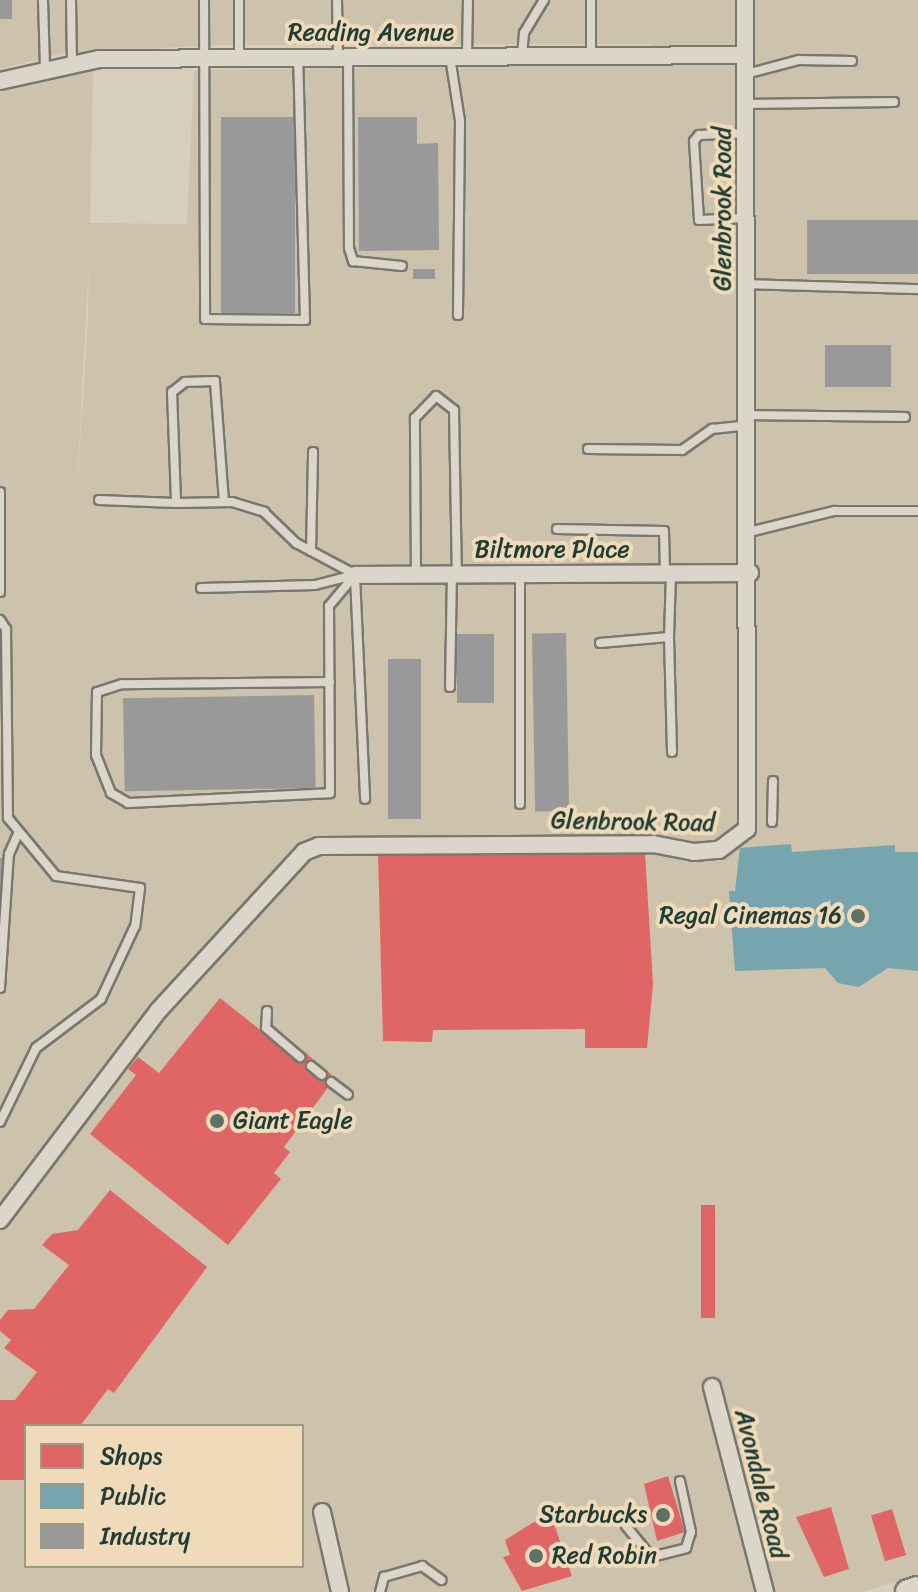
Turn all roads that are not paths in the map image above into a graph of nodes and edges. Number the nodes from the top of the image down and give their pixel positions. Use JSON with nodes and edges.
{"nodes":[{"id":1,"x":43,"y":0,"type":"edge"},
{"id":2,"x":71,"y":0,"type":"edge"},
{"id":3,"x":204,"y":0,"type":"edge"},
{"id":4,"x":239,"y":0,"type":"edge"},
{"id":5,"x":337,"y":0,"type":"edge"},
{"id":6,"x":468,"y":0,"type":"edge"},
{"id":7,"x":544,"y":0,"type":"edge"},
{"id":8,"x":591,"y":0,"type":"edge"},
{"id":9,"x":745,"y":0,"type":"edge"},
{"id":10,"x":745,"y":55,"type":"junction"},
{"id":11,"x":458,"y":56,"type":"junction"},
{"id":12,"x":522,"y":56,"type":"junction"},
{"id":13,"x":591,"y":56,"type":"junction"},
{"id":14,"x":343,"y":57,"type":"junction"},
{"id":15,"x":205,"y":58,"type":"junction"},
{"id":16,"x":239,"y":58,"type":"junction"},
{"id":17,"x":298,"y":58,"type":"junction"},
{"id":18,"x":852,"y":61,"type":"dead end"},
{"id":19,"x":72,"y":63,"type":"junction"},
{"id":20,"x":45,"y":69,"type":"junction"},
{"id":21,"x":746,"y":74,"type":"junction"},
{"id":22,"x":0,"y":81,"type":"edge"},
{"id":23,"x":894,"y":102,"type":"dead end"},
{"id":24,"x":746,"y":104,"type":"junction"},
{"id":25,"x":746,"y":133,"type":"junction"},
{"id":26,"x":747,"y":218,"type":"junction"},
{"id":27,"x":402,"y":266,"type":"dead end"},
{"id":28,"x":747,"y":284,"type":"junction"},
{"id":29,"x":918,"y":289,"type":"edge"},
{"id":30,"x":458,"y":315,"type":"dead end"},
{"id":31,"x":905,"y":417,"type":"dead end"},
{"id":32,"x":748,"y":420,"type":"junction"},
{"id":33,"x":588,"y":449,"type":"dead end"},
{"id":34,"x":313,"y":452,"type":"dead end"},
{"id":35,"x":0,"y":492,"type":"edge"},
{"id":36,"x":99,"y":500,"type":"dead end"},
{"id":37,"x":224,"y":502,"type":"junction"},
{"id":38,"x":176,"y":503,"type":"junction"},
{"id":39,"x":918,"y":511,"type":"edge"},
{"id":40,"x":557,"y":529,"type":"dead end"},
{"id":41,"x":749,"y":532,"type":"junction"},
{"id":42,"x":311,"y":551,"type":"junction"},
{"id":43,"x":668,"y":573,"type":"junction"},
{"id":44,"x":750,"y":573,"type":"junction"},
{"id":45,"x":454,"y":574,"type":"junction"},
{"id":46,"x":519,"y":574,"type":"junction"},
{"id":47,"x":355,"y":575,"type":"junction"},
{"id":48,"x":416,"y":575,"type":"junction"},
{"id":49,"x":201,"y":588,"type":"dead end"},
{"id":50,"x":0,"y":592,"type":"edge"},
{"id":51,"x":0,"y":620,"type":"edge"},
{"id":52,"x":669,"y":637,"type":"junction"},
{"id":53,"x":600,"y":643,"type":"dead end"},
{"id":54,"x":330,"y":682,"type":"junction"},
{"id":55,"x":450,"y":687,"type":"dead end"},
{"id":56,"x":672,"y":752,"type":"dead end"},
{"id":57,"x":773,"y":781,"type":"dead end"},
{"id":58,"x":365,"y":799,"type":"dead end"},
{"id":59,"x":520,"y":804,"type":"dead end"},
{"id":60,"x":772,"y":822,"type":"dead end"},
{"id":61,"x":18,"y":834,"type":"junction"},
{"id":62,"x":0,"y":988,"type":"edge"},
{"id":63,"x":267,"y":1011,"type":"dead end"},
{"id":64,"x":300,"y":1057,"type":"dead end"},
{"id":65,"x":311,"y":1066,"type":"dead end"},
{"id":66,"x":322,"y":1075,"type":"dead end"},
{"id":67,"x":331,"y":1082,"type":"dead end"},
{"id":68,"x":348,"y":1095,"type":"dead end"},
{"id":69,"x":0,"y":1122,"type":"edge"},
{"id":70,"x":0,"y":1220,"type":"edge"},
{"id":71,"x":712,"y":1387,"type":"dead end"},
{"id":72,"x":680,"y":1481,"type":"dead end"},
{"id":73,"x":322,"y":1512,"type":"dead end"},
{"id":74,"x":626,"y":1526,"type":"dead end"},
{"id":75,"x":441,"y":1580,"type":"dead end"},
{"id":76,"x":918,"y":1589,"type":"edge"},
{"id":77,"x":340,"y":1592,"type":"edge"},
{"id":78,"x":380,"y":1592,"type":"edge"},
{"id":79,"x":765,"y":1592,"type":"edge"},
{"id":80,"x":908,"y":1592,"type":"edge"}],
"edges":[{"from":1,"to":20,"type":"lane"},
{"from":2,"to":19,"type":"lane"},
{"from":3,"to":15,"type":"lane"},
{"from":4,"to":16,"type":"lane"},
{"from":5,"to":14,"type":"lane"},
{"from":6,"to":11,"type":"lane"},
{"from":7,"to":12,"type":"lane"},
{"from":8,"to":13,"type":"lane"},
{"from":9,"to":10,"type":"street","name":"Glenbrook Road"},
{"from":10,"to":13,"type":"street","name":"Reading Avenue"},
{"from":10,"to":21,"type":"street","name":"Glenbrook Road"},
{"from":11,"to":12,"type":"street","name":"Reading Avenue"},
{"from":11,"to":14,"type":"street","name":"Reading Avenue"},
{"from":11,"to":30,"type":"lane"},
{"from":12,"to":13,"type":"street","name":"Reading Avenue"},
{"from":14,"to":17,"type":"street","name":"Reading Avenue"},
{"from":14,"to":27,"type":"lane"},
{"from":15,"to":16,"type":"street","name":"Reading Avenue"},
{"from":15,"to":17,"type":"lane"},
{"from":15,"to":19,"type":"street","name":"Reading Avenue"},
{"from":16,"to":17,"type":"street","name":"Reading Avenue"},
{"from":18,"to":21,"type":"lane"},
{"from":19,"to":20,"type":"street","name":"Reading Avenue"},
{"from":20,"to":22,"type":"street","name":"Reading Avenue"},
{"from":21,"to":24,"type":"street","name":"Glenbrook Road"},
{"from":23,"to":24,"type":"lane"},
{"from":24,"to":25,"type":"street","name":"Glenbrook Road"},
{"from":25,"to":26,"type":"street","name":"Glenbrook Road"},
{"from":25,"to":26,"type":"lane"},
{"from":26,"to":28,"type":"street","name":"Glenbrook Road"},
{"from":28,"to":29,"type":"lane"},
{"from":28,"to":32,"type":"street","name":"Glenbrook Road"},
{"from":31,"to":32,"type":"lane"},
{"from":32,"to":33,"type":"lane"},
{"from":32,"to":41,"type":"street","name":"Glenbrook Road"},
{"from":34,"to":42,"type":"lane"},
{"from":35,"to":50,"type":"lane"},
{"from":36,"to":38,"type":"lane"},
{"from":37,"to":38,"type":"lane"},
{"from":37,"to":38,"type":"lane"},
{"from":37,"to":42,"type":"lane"},
{"from":39,"to":41,"type":"lane"},
{"from":40,"to":43,"type":"lane"},
{"from":41,"to":44,"type":"street","name":"Glenbrook Road"},
{"from":42,"to":47,"type":"lane"},
{"from":43,"to":44,"type":"street","name":"Biltmore Place"},
{"from":43,"to":46,"type":"street","name":"Biltmore Place"},
{"from":43,"to":52,"type":"lane"},
{"from":44,"to":70,"type":"street","name":"Glenbrook Road"},
{"from":45,"to":46,"type":"street","name":"Biltmore Place"},
{"from":45,"to":48,"type":"street","name":"Biltmore Place"},
{"from":45,"to":48,"type":"lane"},
{"from":45,"to":55,"type":"lane"},
{"from":46,"to":59,"type":"lane"},
{"from":47,"to":48,"type":"street","name":"Biltmore Place"},
{"from":47,"to":49,"type":"lane"},
{"from":47,"to":54,"type":"lane"},
{"from":47,"to":58,"type":"lane"},
{"from":51,"to":61,"type":"lane"},
{"from":52,"to":53,"type":"lane"},
{"from":52,"to":56,"type":"lane"},
{"from":54,"to":54,"type":"lane"},
{"from":57,"to":60,"type":"lane"},
{"from":61,"to":62,"type":"lane"},
{"from":61,"to":69,"type":"lane"},
{"from":63,"to":64,"type":"lane"},
{"from":65,"to":66,"type":"lane"},
{"from":67,"to":68,"type":"lane"},
{"from":71,"to":79,"type":"street","name":"Avondale Road"},
{"from":72,"to":74,"type":"lane"},
{"from":73,"to":77,"type":"street"},
{"from":75,"to":78,"type":"lane"},
{"from":76,"to":80,"type":"main road"}]}
